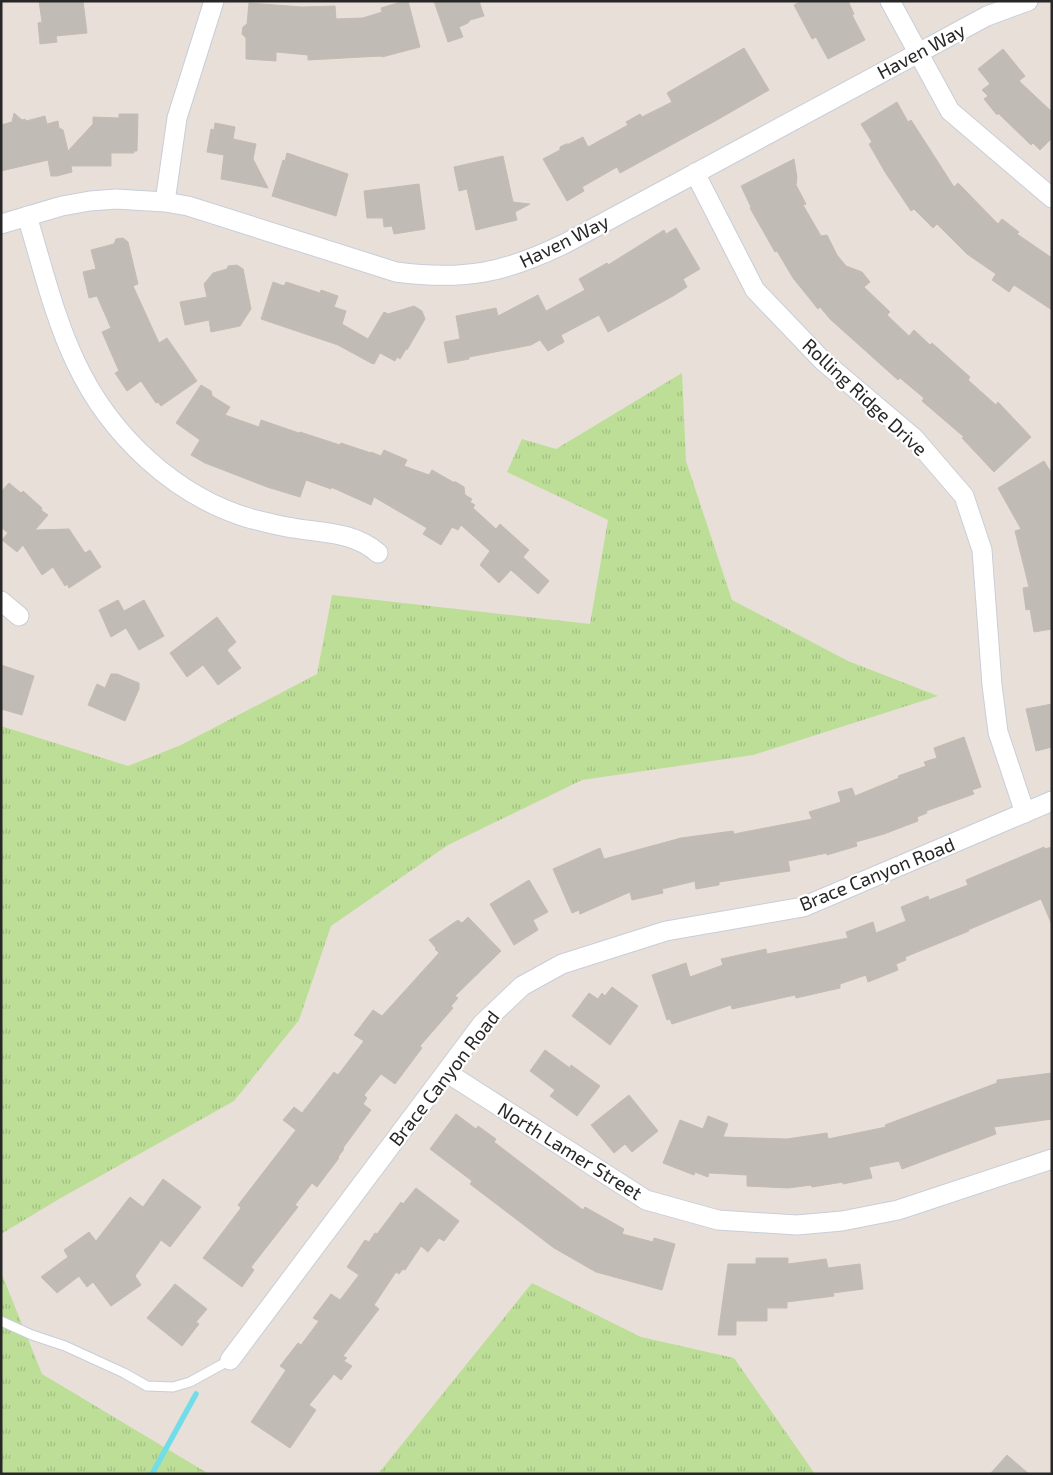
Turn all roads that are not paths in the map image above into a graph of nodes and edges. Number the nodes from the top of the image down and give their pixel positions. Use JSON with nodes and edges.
{"nodes":[{"id":1,"x":214,"y":1,"type":"edge"},
{"id":2,"x":890,"y":1,"type":"edge"},
{"id":3,"x":1028,"y":1,"type":"edge"},
{"id":4,"x":917,"y":52,"type":"junction"},
{"id":5,"x":695,"y":173,"type":"junction"},
{"id":6,"x":1052,"y":198,"type":"edge"},
{"id":7,"x":165,"y":202,"type":"junction"},
{"id":8,"x":27,"y":216,"type":"junction"},
{"id":9,"x":1,"y":224,"type":"edge"},
{"id":10,"x":378,"y":554,"type":"dead end"},
{"id":11,"x":1,"y":601,"type":"edge"},
{"id":12,"x":19,"y":616,"type":"dead end"},
{"id":13,"x":1052,"y":801,"type":"edge"},
{"id":14,"x":1024,"y":813,"type":"junction"},
{"id":15,"x":446,"y":1072,"type":"junction"},
{"id":16,"x":1052,"y":1159,"type":"edge"},
{"id":17,"x":1,"y":1321,"type":"edge"},
{"id":18,"x":230,"y":1360,"type":"joint"}],
"edges":[{"from":1,"to":7,"type":"street"},
{"from":2,"to":4,"type":"street"},
{"from":3,"to":4,"type":"street","name":"Haven Way"},
{"from":4,"to":5,"type":"street","name":"Haven Way"},
{"from":4,"to":6,"type":"street"},
{"from":5,"to":7,"type":"street","name":"Haven Way"},
{"from":5,"to":14,"type":"street","name":"Rolling Ridge Drive"},
{"from":7,"to":8,"type":"street","name":"Haven Way"},
{"from":8,"to":9,"type":"street","name":"Haven Way"},
{"from":8,"to":10,"type":"street"},
{"from":11,"to":12,"type":"street"},
{"from":13,"to":14,"type":"street","name":"Brace Canyon Road"},
{"from":14,"to":15,"type":"street","name":"Brace Canyon Road"},
{"from":15,"to":16,"type":"street","name":"North Lamer Street"},
{"from":15,"to":18,"type":"street","name":"Brace Canyon Road"},
{"from":17,"to":18,"type":"lane"}]}
